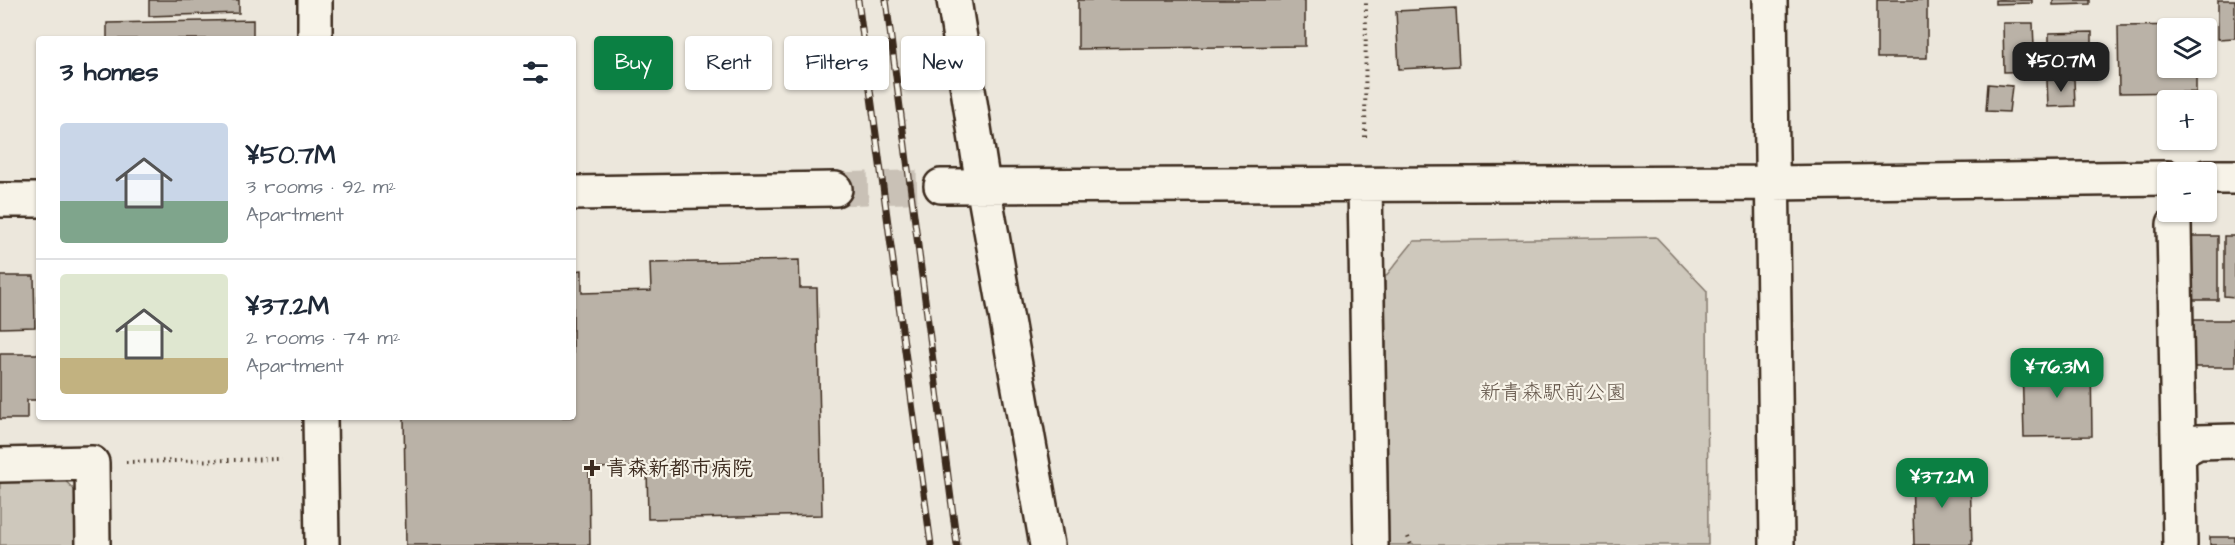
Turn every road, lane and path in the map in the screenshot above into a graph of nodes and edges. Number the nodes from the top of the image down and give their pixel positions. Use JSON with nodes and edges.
{"nodes":[{"id":1,"x":315,"y":0,"type":"edge"},
{"id":2,"x":954,"y":0,"type":"edge"},
{"id":3,"x":1366,"y":0,"type":"edge"},
{"id":4,"x":1770,"y":0,"type":"edge"},
{"id":5,"x":315,"y":36,"type":"edge"},
{"id":6,"x":1365,"y":137,"type":"dead end"},
{"id":7,"x":2217,"y":177,"type":"edge"},
{"id":8,"x":2235,"y":177,"type":"edge"},
{"id":9,"x":2157,"y":178,"type":"edge"},
{"id":10,"x":1772,"y":183,"type":"junction"},
{"id":11,"x":983,"y":185,"type":"junction"},
{"id":12,"x":1365,"y":185,"type":"junction"},
{"id":13,"x":941,"y":186,"type":"tunnel mouth"},
{"id":14,"x":835,"y":189,"type":"tunnel mouth"},
{"id":15,"x":576,"y":193,"type":"edge"},
{"id":16,"x":0,"y":200,"type":"edge"},
{"id":17,"x":36,"y":200,"type":"edge"},
{"id":18,"x":2174,"y":224,"type":"dead end"},
{"id":19,"x":320,"y":420,"type":"edge"},
{"id":20,"x":2235,"y":441,"type":"edge"},
{"id":21,"x":2179,"y":453,"type":"junction"},
{"id":22,"x":282,"y":459,"type":"dead end"},
{"id":23,"x":92,"y":463,"type":"junction"},
{"id":24,"x":0,"y":465,"type":"edge"},
{"id":25,"x":93,"y":545,"type":"edge"},
{"id":26,"x":322,"y":545,"type":"edge"},
{"id":27,"x":1047,"y":545,"type":"edge"},
{"id":28,"x":1371,"y":545,"type":"edge"},
{"id":29,"x":1777,"y":545,"type":"edge"},
{"id":30,"x":2181,"y":545,"type":"edge"}],
"edges":[{"from":1,"to":5,"type":"street"},
{"from":2,"to":11,"type":"street"},
{"from":3,"to":6,"type":"path"},
{"from":4,"to":10,"type":"street"},
{"from":7,"to":8,"type":"street"},
{"from":9,"to":10,"type":"street"},
{"from":10,"to":12,"type":"street"},
{"from":10,"to":29,"type":"street"},
{"from":11,"to":12,"type":"street"},
{"from":11,"to":13,"type":"street"},
{"from":11,"to":27,"type":"street"},
{"from":12,"to":28,"type":"street"},
{"from":14,"to":15,"type":"street"},
{"from":16,"to":17,"type":"street"},
{"from":18,"to":21,"type":"street"},
{"from":19,"to":26,"type":"street"},
{"from":20,"to":21,"type":"street"},
{"from":21,"to":30,"type":"street"},
{"from":22,"to":23,"type":"path"},
{"from":23,"to":24,"type":"street"},
{"from":23,"to":25,"type":"street"}]}
